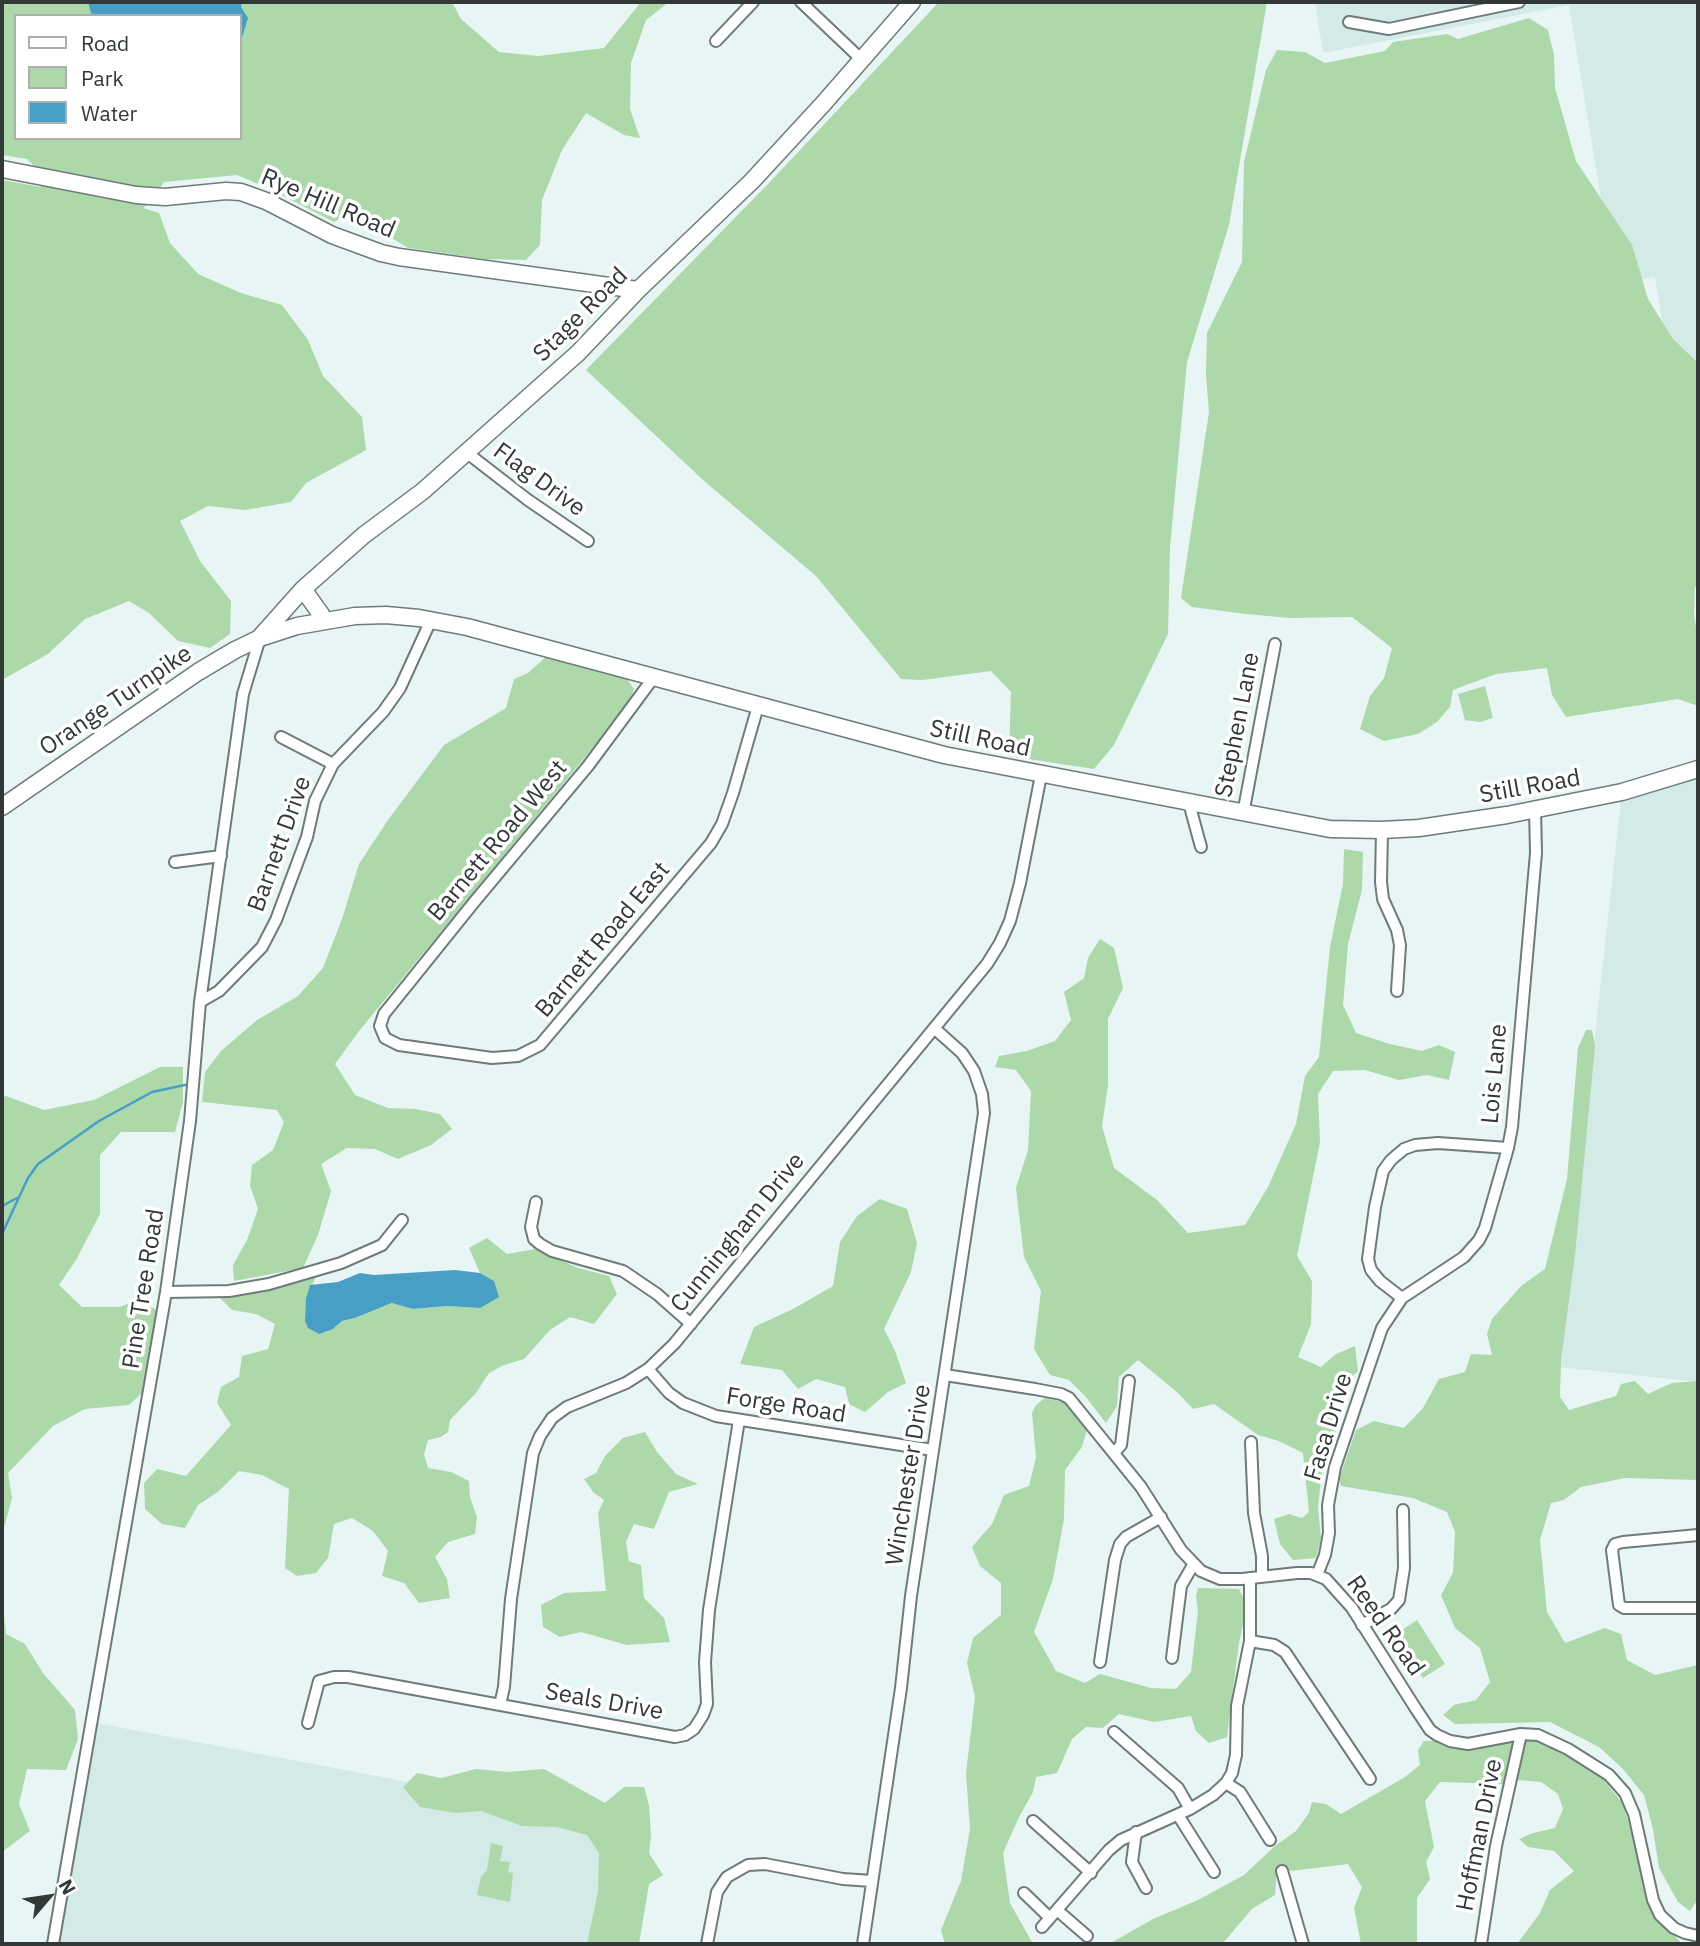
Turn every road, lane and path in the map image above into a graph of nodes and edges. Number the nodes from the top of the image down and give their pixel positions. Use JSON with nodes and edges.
{"nodes":[{"id":1,"x":753,"y":2,"type":"edge"},
{"id":2,"x":801,"y":2,"type":"edge"},
{"id":3,"x":912,"y":2,"type":"edge"},
{"id":4,"x":1519,"y":2,"type":"edge"},
{"id":5,"x":1349,"y":22,"type":"dead end"},
{"id":6,"x":716,"y":41,"type":"dead end"},
{"id":7,"x":862,"y":60,"type":"junction"},
{"id":8,"x":2,"y":169,"type":"edge"},
{"id":9,"x":638,"y":290,"type":"junction"},
{"id":10,"x":467,"y":452,"type":"junction"},
{"id":11,"x":588,"y":541,"type":"dead end"},
{"id":12,"x":303,"y":589,"type":"junction"},
{"id":13,"x":325,"y":620,"type":"junction"},
{"id":14,"x":431,"y":620,"type":"junction"},
{"id":15,"x":260,"y":638,"type":"junction"},
{"id":16,"x":1275,"y":644,"type":"dead end"},
{"id":17,"x":654,"y":677,"type":"junction"},
{"id":18,"x":758,"y":706,"type":"junction"},
{"id":19,"x":281,"y":737,"type":"dead end"},
{"id":20,"x":333,"y":764,"type":"junction"},
{"id":21,"x":1698,"y":769,"type":"edge"},
{"id":22,"x":1041,"y":775,"type":"junction"},
{"id":23,"x":1189,"y":803,"type":"junction"},
{"id":24,"x":2,"y":807,"type":"edge"},
{"id":25,"x":1535,"y":810,"type":"junction"},
{"id":26,"x":1243,"y":814,"type":"junction"},
{"id":27,"x":1382,"y":830,"type":"junction"},
{"id":28,"x":1201,"y":847,"type":"dead end"},
{"id":29,"x":221,"y":856,"type":"junction"},
{"id":30,"x":175,"y":862,"type":"dead end"},
{"id":31,"x":1397,"y":991,"type":"dead end"},
{"id":32,"x":201,"y":1002,"type":"junction"},
{"id":33,"x":934,"y":1028,"type":"junction"},
{"id":34,"x":380,"y":1031,"type":"joint"},
{"id":35,"x":1508,"y":1148,"type":"junction"},
{"id":36,"x":536,"y":1202,"type":"dead end"},
{"id":37,"x":402,"y":1220,"type":"dead end"},
{"id":38,"x":166,"y":1292,"type":"junction"},
{"id":39,"x":1402,"y":1298,"type":"junction"},
{"id":40,"x":691,"y":1324,"type":"junction"},
{"id":41,"x":648,"y":1369,"type":"junction"},
{"id":42,"x":945,"y":1375,"type":"junction"},
{"id":43,"x":1129,"y":1381,"type":"dead end"},
{"id":44,"x":739,"y":1420,"type":"junction"},
{"id":45,"x":1251,"y":1442,"type":"dead end"},
{"id":46,"x":933,"y":1450,"type":"junction"},
{"id":47,"x":1114,"y":1453,"type":"junction"},
{"id":48,"x":1403,"y":1510,"type":"dead end"},
{"id":49,"x":1161,"y":1517,"type":"junction"},
{"id":50,"x":1698,"y":1535,"type":"edge"},
{"id":51,"x":1193,"y":1565,"type":"junction"},
{"id":52,"x":1317,"y":1575,"type":"junction"},
{"id":53,"x":1256,"y":1577,"type":"junction"},
{"id":54,"x":1698,"y":1608,"type":"edge"},
{"id":55,"x":1362,"y":1625,"type":"junction"},
{"id":56,"x":1250,"y":1640,"type":"junction"},
{"id":57,"x":1172,"y":1658,"type":"dead end"},
{"id":58,"x":1100,"y":1662,"type":"dead end"},
{"id":59,"x":500,"y":1705,"type":"junction"},
{"id":60,"x":308,"y":1723,"type":"dead end"},
{"id":61,"x":1114,"y":1732,"type":"dead end"},
{"id":62,"x":1521,"y":1734,"type":"junction"},
{"id":63,"x":1370,"y":1779,"type":"dead end"},
{"id":64,"x":1226,"y":1783,"type":"junction"},
{"id":65,"x":1190,"y":1809,"type":"junction"},
{"id":66,"x":1178,"y":1815,"type":"junction"},
{"id":67,"x":1033,"y":1821,"type":"dead end"},
{"id":68,"x":1136,"y":1832,"type":"junction"},
{"id":69,"x":1270,"y":1840,"type":"dead end"},
{"id":70,"x":1282,"y":1871,"type":"dead end"},
{"id":71,"x":1213,"y":1872,"type":"dead end"},
{"id":72,"x":1091,"y":1873,"type":"junction"},
{"id":73,"x":872,"y":1881,"type":"junction"},
{"id":74,"x":1146,"y":1888,"type":"dead end"},
{"id":75,"x":1024,"y":1893,"type":"dead end"},
{"id":76,"x":1054,"y":1914,"type":"junction"},
{"id":77,"x":1042,"y":1927,"type":"dead end"},
{"id":78,"x":1087,"y":1936,"type":"dead end"},
{"id":79,"x":1698,"y":1936,"type":"edge"},
{"id":80,"x":52,"y":1944,"type":"edge"},
{"id":81,"x":707,"y":1944,"type":"edge"},
{"id":82,"x":863,"y":1944,"type":"edge"},
{"id":83,"x":1303,"y":1944,"type":"edge"},
{"id":84,"x":1481,"y":1944,"type":"edge"}],
"edges":[{"from":1,"to":6,"type":"street"},
{"from":2,"to":7,"type":"street"},
{"from":3,"to":7,"type":"main road","name":"Stage Road"},
{"from":4,"to":5,"type":"street"},
{"from":7,"to":9,"type":"main road","name":"Stage Road"},
{"from":8,"to":9,"type":"main road","name":"Rye Hill Road"},
{"from":9,"to":10,"type":"main road","name":"Stage Road"},
{"from":10,"to":11,"type":"street","name":"Flag Drive"},
{"from":10,"to":12,"type":"main road","name":"Stage Road"},
{"from":12,"to":13,"type":"main road"},
{"from":12,"to":15,"type":"main road","name":"Stage Road"},
{"from":13,"to":14,"type":"main road","name":"Still Road"},
{"from":13,"to":15,"type":"main road","name":"Still Road"},
{"from":14,"to":17,"type":"main road","name":"Still Road"},
{"from":14,"to":20,"type":"street","name":"Barnett Drive"},
{"from":15,"to":24,"type":"main road","name":"Orange Turnpike"},
{"from":15,"to":29,"type":"street","name":"Pine Tree Road"},
{"from":16,"to":26,"type":"street","name":"Stephen Lane"},
{"from":17,"to":18,"type":"main road","name":"Still Road"},
{"from":17,"to":34,"type":"street","name":"Barnett Road West"},
{"from":18,"to":22,"type":"main road","name":"Still Road"},
{"from":18,"to":34,"type":"street","name":"Barnett Road East"},
{"from":19,"to":20,"type":"street"},
{"from":20,"to":32,"type":"street","name":"Barnett Drive"},
{"from":21,"to":25,"type":"main road","name":"Still Road"},
{"from":22,"to":23,"type":"main road","name":"Still Road"},
{"from":22,"to":33,"type":"street","name":"Cunningham Drive"},
{"from":23,"to":26,"type":"main road","name":"Still Road"},
{"from":23,"to":28,"type":"street"},
{"from":25,"to":27,"type":"main road","name":"Still Road"},
{"from":25,"to":35,"type":"street","name":"Lois Lane"},
{"from":26,"to":27,"type":"main road","name":"Still Road"},
{"from":27,"to":31,"type":"street"},
{"from":29,"to":30,"type":"street"},
{"from":29,"to":32,"type":"street","name":"Pine Tree Road"},
{"from":32,"to":38,"type":"street","name":"Pine Tree Road"},
{"from":33,"to":40,"type":"street","name":"Cunningham Drive"},
{"from":33,"to":42,"type":"street","name":"Winchester Drive"},
{"from":35,"to":39,"type":"street","name":"Lois Lane"},
{"from":35,"to":39,"type":"street"},
{"from":36,"to":40,"type":"street"},
{"from":37,"to":38,"type":"street"},
{"from":38,"to":80,"type":"street","name":"Pine Tree Road"},
{"from":39,"to":52,"type":"street","name":"Fasa Drive"},
{"from":40,"to":41,"type":"street","name":"Cunningham Drive"},
{"from":41,"to":44,"type":"street","name":"Forge Road"},
{"from":41,"to":59,"type":"street","name":"Cunningham Drive"},
{"from":42,"to":46,"type":"street","name":"Winchester Drive"},
{"from":42,"to":47,"type":"street"},
{"from":43,"to":47,"type":"street"},
{"from":44,"to":46,"type":"street","name":"Forge Road"},
{"from":44,"to":59,"type":"street","name":"Seals Drive"},
{"from":45,"to":53,"type":"street"},
{"from":46,"to":73,"type":"street","name":"Winchester Drive"},
{"from":47,"to":49,"type":"street"},
{"from":48,"to":55,"type":"street"},
{"from":49,"to":51,"type":"street"},
{"from":49,"to":58,"type":"street"},
{"from":50,"to":54,"type":"street"},
{"from":51,"to":53,"type":"street","name":"Reed Road"},
{"from":51,"to":57,"type":"street"},
{"from":52,"to":53,"type":"street","name":"Reed Road"},
{"from":52,"to":55,"type":"street","name":"Reed Road"},
{"from":53,"to":56,"type":"street"},
{"from":55,"to":62,"type":"street","name":"Reed Road"},
{"from":56,"to":63,"type":"street"},
{"from":56,"to":64,"type":"street"},
{"from":59,"to":60,"type":"street","name":"Seals Drive"},
{"from":61,"to":65,"type":"street"},
{"from":62,"to":79,"type":"street","name":"Reed Road"},
{"from":62,"to":84,"type":"street","name":"Hoffman Drive"},
{"from":64,"to":65,"type":"street"},
{"from":64,"to":69,"type":"street"},
{"from":65,"to":66,"type":"street"},
{"from":66,"to":68,"type":"street"},
{"from":66,"to":71,"type":"street"},
{"from":67,"to":72,"type":"street"},
{"from":68,"to":72,"type":"street"},
{"from":68,"to":74,"type":"street"},
{"from":70,"to":83,"type":"street"},
{"from":72,"to":76,"type":"street"},
{"from":73,"to":81,"type":"street"},
{"from":73,"to":82,"type":"street","name":"Winchester Drive"},
{"from":75,"to":76,"type":"street"},
{"from":76,"to":77,"type":"street"},
{"from":76,"to":78,"type":"street"}]}
